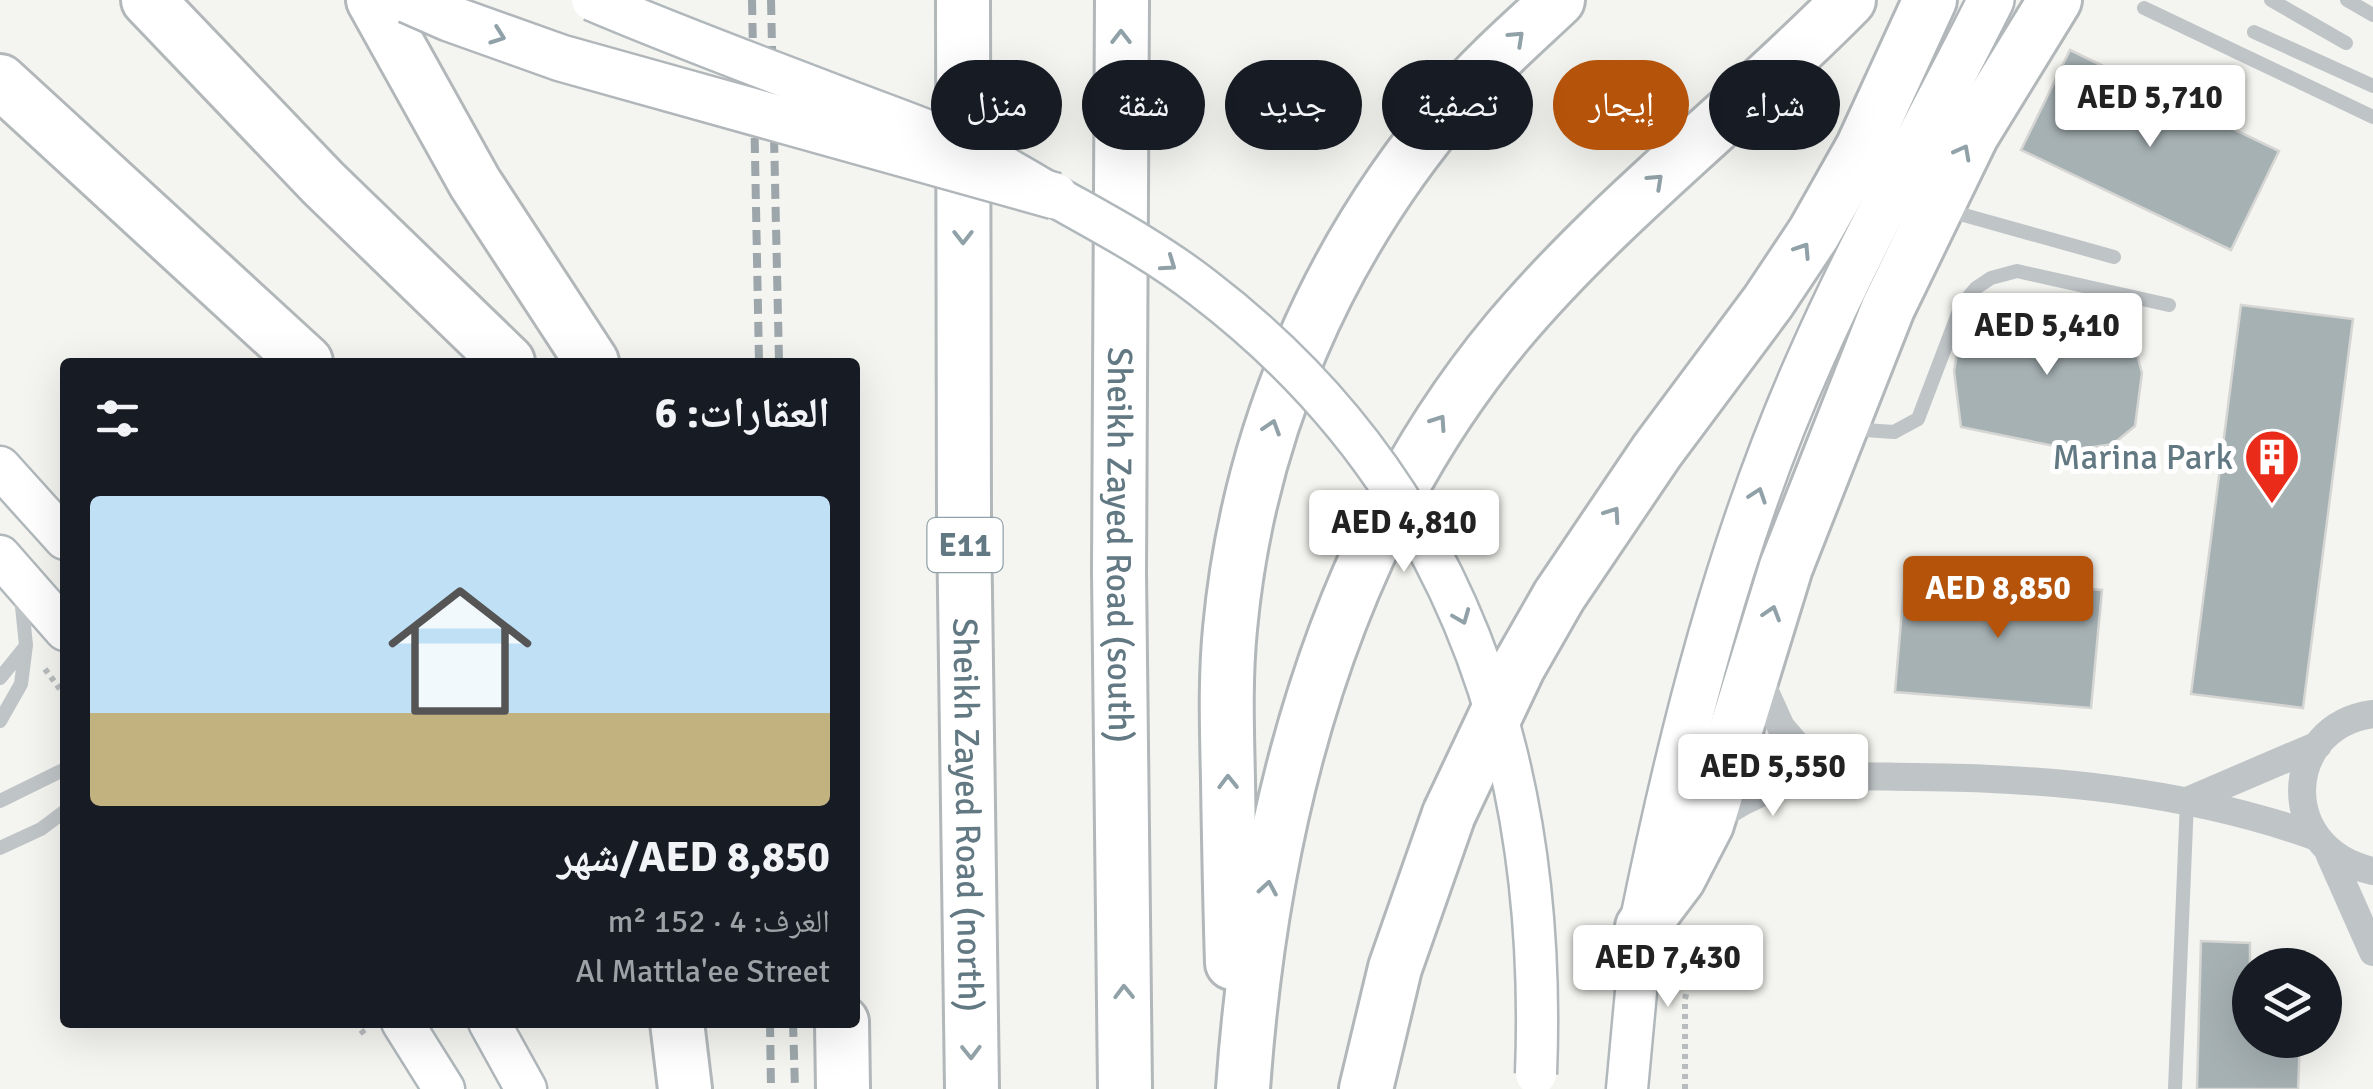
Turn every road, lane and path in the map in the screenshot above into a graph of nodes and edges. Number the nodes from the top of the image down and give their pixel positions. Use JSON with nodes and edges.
{"nodes":[{"id":1,"x":148,"y":0,"type":"edge"},
{"id":2,"x":373,"y":0,"type":"edge"},
{"id":3,"x":408,"y":0,"type":"edge"},
{"id":4,"x":592,"y":0,"type":"edge"},
{"id":5,"x":963,"y":0,"type":"edge"},
{"id":6,"x":1122,"y":0,"type":"edge"},
{"id":7,"x":1558,"y":0,"type":"edge"},
{"id":8,"x":1849,"y":0,"type":"edge"},
{"id":9,"x":1930,"y":0,"type":"edge"},
{"id":10,"x":1990,"y":0,"type":"edge"},
{"id":11,"x":2055,"y":0,"type":"edge"},
{"id":12,"x":2271,"y":0,"type":"edge"},
{"id":13,"x":2347,"y":0,"type":"edge"},
{"id":14,"x":2144,"y":8,"type":"dead end"},
{"id":15,"x":2373,"y":15,"type":"edge"},
{"id":16,"x":2254,"y":32,"type":"dead end"},
{"id":17,"x":2346,"y":43,"type":"dead end"},
{"id":18,"x":0,"y":81,"type":"edge"},
{"id":19,"x":2373,"y":86,"type":"edge"},
{"id":20,"x":2373,"y":118,"type":"edge"},
{"id":21,"x":1055,"y":196,"type":"junction"},
{"id":22,"x":1935,"y":207,"type":"junction"},
{"id":23,"x":2114,"y":257,"type":"dead end"},
{"id":24,"x":2169,"y":305,"type":"dead end"},
{"id":25,"x":302,"y":358,"type":"edge"},
{"id":26,"x":504,"y":358,"type":"edge"},
{"id":27,"x":589,"y":358,"type":"edge"},
{"id":28,"x":1840,"y":428,"type":"junction"},
{"id":29,"x":0,"y":467,"type":"edge"},
{"id":30,"x":60,"y":533,"type":"edge"},
{"id":31,"x":5,"y":562,"type":"edge"},
{"id":32,"x":60,"y":624,"type":"edge"},
{"id":33,"x":26,"y":645,"type":"junction"},
{"id":34,"x":1756,"y":669,"type":"junction"},
{"id":35,"x":0,"y":678,"type":"edge"},
{"id":36,"x":2369,"y":709,"type":"edge"},
{"id":37,"x":0,"y":720,"type":"edge"},
{"id":38,"x":2318,"y":745,"type":"junction"},
{"id":39,"x":60,"y":771,"type":"edge"},
{"id":40,"x":1823,"y":776,"type":"junction"},
{"id":41,"x":2187,"y":800,"type":"junction"},
{"id":42,"x":0,"y":801,"type":"edge"},
{"id":43,"x":60,"y":815,"type":"edge"},
{"id":44,"x":1707,"y":824,"type":"junction"},
{"id":45,"x":2322,"y":844,"type":"junction"},
{"id":46,"x":0,"y":848,"type":"edge"},
{"id":47,"x":2373,"y":871,"type":"edge"},
{"id":48,"x":1702,"y":922,"type":"dead end"},
{"id":49,"x":1642,"y":926,"type":"junction"},
{"id":50,"x":2373,"y":952,"type":"edge"},
{"id":51,"x":406,"y":1028,"type":"edge"},
{"id":52,"x":492,"y":1028,"type":"edge"},
{"id":53,"x":678,"y":1028,"type":"edge"},
{"id":54,"x":842,"y":1028,"type":"edge"},
{"id":55,"x":1536,"y":1082,"type":"edge"},
{"id":56,"x":444,"y":1089,"type":"edge"},
{"id":57,"x":526,"y":1089,"type":"edge"},
{"id":58,"x":685,"y":1089,"type":"edge"},
{"id":59,"x":843,"y":1089,"type":"edge"},
{"id":60,"x":972,"y":1089,"type":"edge"},
{"id":61,"x":1125,"y":1089,"type":"edge"},
{"id":62,"x":1240,"y":1089,"type":"edge"},
{"id":63,"x":1366,"y":1089,"type":"edge"},
{"id":64,"x":1627,"y":1089,"type":"edge"},
{"id":65,"x":1685,"y":1089,"type":"edge"},
{"id":66,"x":2175,"y":1089,"type":"edge"}],
"edges":[{"from":1,"to":26,"type":"highway"},
{"from":2,"to":27,"type":"highway"},
{"from":3,"to":21,"type":"main road","one_way":true,"bridge":true},
{"from":4,"to":21,"type":"main road","bridge":true},
{"from":5,"to":60,"type":"highway","name":"Sheikh Zayed Road (north)","number":"E11","one_way":true},
{"from":61,"to":6,"type":"highway","name":"Sheikh Zayed Road (south)","one_way":true},
{"from":62,"to":7,"type":"highway","one_way":true},
{"from":62,"to":8,"type":"highway","one_way":true},
{"from":63,"to":9,"type":"highway","one_way":true,"bridge":true},
{"from":49,"to":10,"type":"main road","one_way":true},
{"from":22,"to":11,"type":"highway","one_way":true},
{"from":12,"to":17,"type":"lane"},
{"from":13,"to":15,"type":"lane"},
{"from":14,"to":20,"type":"lane"},
{"from":16,"to":19,"type":"lane"},
{"from":18,"to":25,"type":"highway"},
{"from":21,"to":55,"type":"main road","one_way":true,"bridge":true},
{"from":22,"to":23,"type":"lane"},
{"from":22,"to":28,"type":"highway"},
{"from":24,"to":28,"type":"lane"},
{"from":34,"to":28,"type":"highway","one_way":true},
{"from":29,"to":30,"type":"main road"},
{"from":31,"to":32,"type":"main road"},
{"from":31,"to":33,"type":"lane"},
{"from":33,"to":35,"type":"lane"},
{"from":33,"to":37,"type":"lane"},
{"from":34,"to":40,"type":"street"},
{"from":34,"to":44,"type":"highway"},
{"from":36,"to":38,"type":"street"},
{"from":38,"to":41,"type":"street"},
{"from":38,"to":45,"type":"street"},
{"from":39,"to":42,"type":"lane"},
{"from":40,"to":41,"type":"street"},
{"from":40,"to":44,"type":"street"},
{"from":41,"to":45,"type":"street"},
{"from":41,"to":66,"type":"lane"},
{"from":43,"to":46,"type":"lane"},
{"from":44,"to":49,"type":"highway"},
{"from":45,"to":47,"type":"street"},
{"from":45,"to":50,"type":"street"},
{"from":48,"to":65,"type":"path"},
{"from":49,"to":64,"type":"main road"},
{"from":51,"to":56,"type":"main road"},
{"from":52,"to":57,"type":"main road"},
{"from":53,"to":58,"type":"highway"},
{"from":54,"to":59,"type":"highway"}]}
